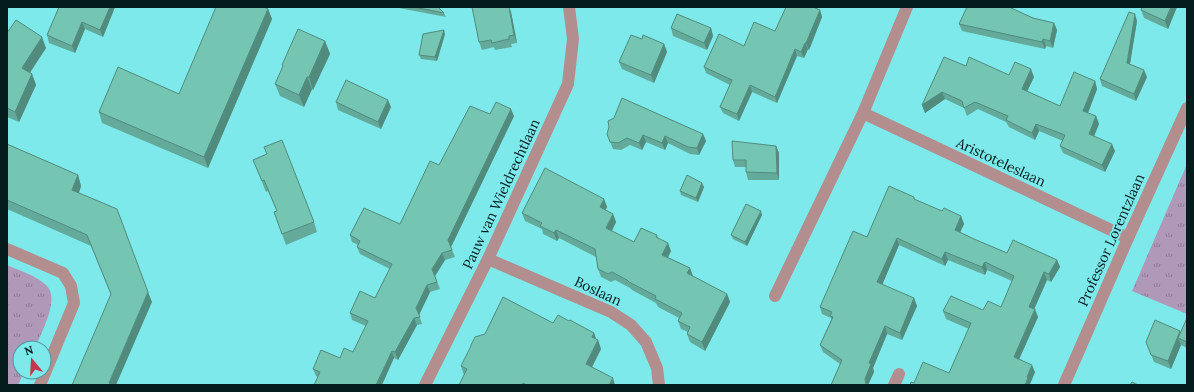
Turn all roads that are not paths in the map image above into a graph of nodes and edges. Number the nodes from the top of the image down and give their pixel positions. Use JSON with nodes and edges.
{"nodes":[{"id":1,"x":569,"y":7,"type":"edge"},
{"id":2,"x":906,"y":7,"type":"edge"},
{"id":3,"x":1187,"y":108,"type":"edge"},
{"id":4,"x":863,"y":113,"type":"junction"},
{"id":5,"x":1128,"y":238,"type":"junction"},
{"id":6,"x":7,"y":249,"type":"edge"},
{"id":7,"x":488,"y":259,"type":"junction"},
{"id":8,"x":775,"y":296,"type":"dead end"},
{"id":9,"x":900,"y":374,"type":"dead end"},
{"id":10,"x":40,"y":385,"type":"edge"},
{"id":11,"x":425,"y":385,"type":"edge"},
{"id":12,"x":659,"y":385,"type":"edge"},
{"id":13,"x":894,"y":385,"type":"edge"},
{"id":14,"x":1064,"y":385,"type":"edge"}],
"edges":[{"from":1,"to":7,"type":"street","name":"Pauw van Wieldrechtlaan"},
{"from":2,"to":4,"type":"street"},
{"from":3,"to":5,"type":"street","name":"Professor Lorentzlaan"},
{"from":4,"to":5,"type":"street","name":"Aristoteleslaan"},
{"from":4,"to":8,"type":"street"},
{"from":5,"to":14,"type":"street","name":"Professor Lorentzlaan"},
{"from":6,"to":10,"type":"street"},
{"from":7,"to":11,"type":"street","name":"Pauw van Wieldrechtlaan"},
{"from":7,"to":12,"type":"street","name":"Boslaan"},
{"from":9,"to":13,"type":"street"}]}
